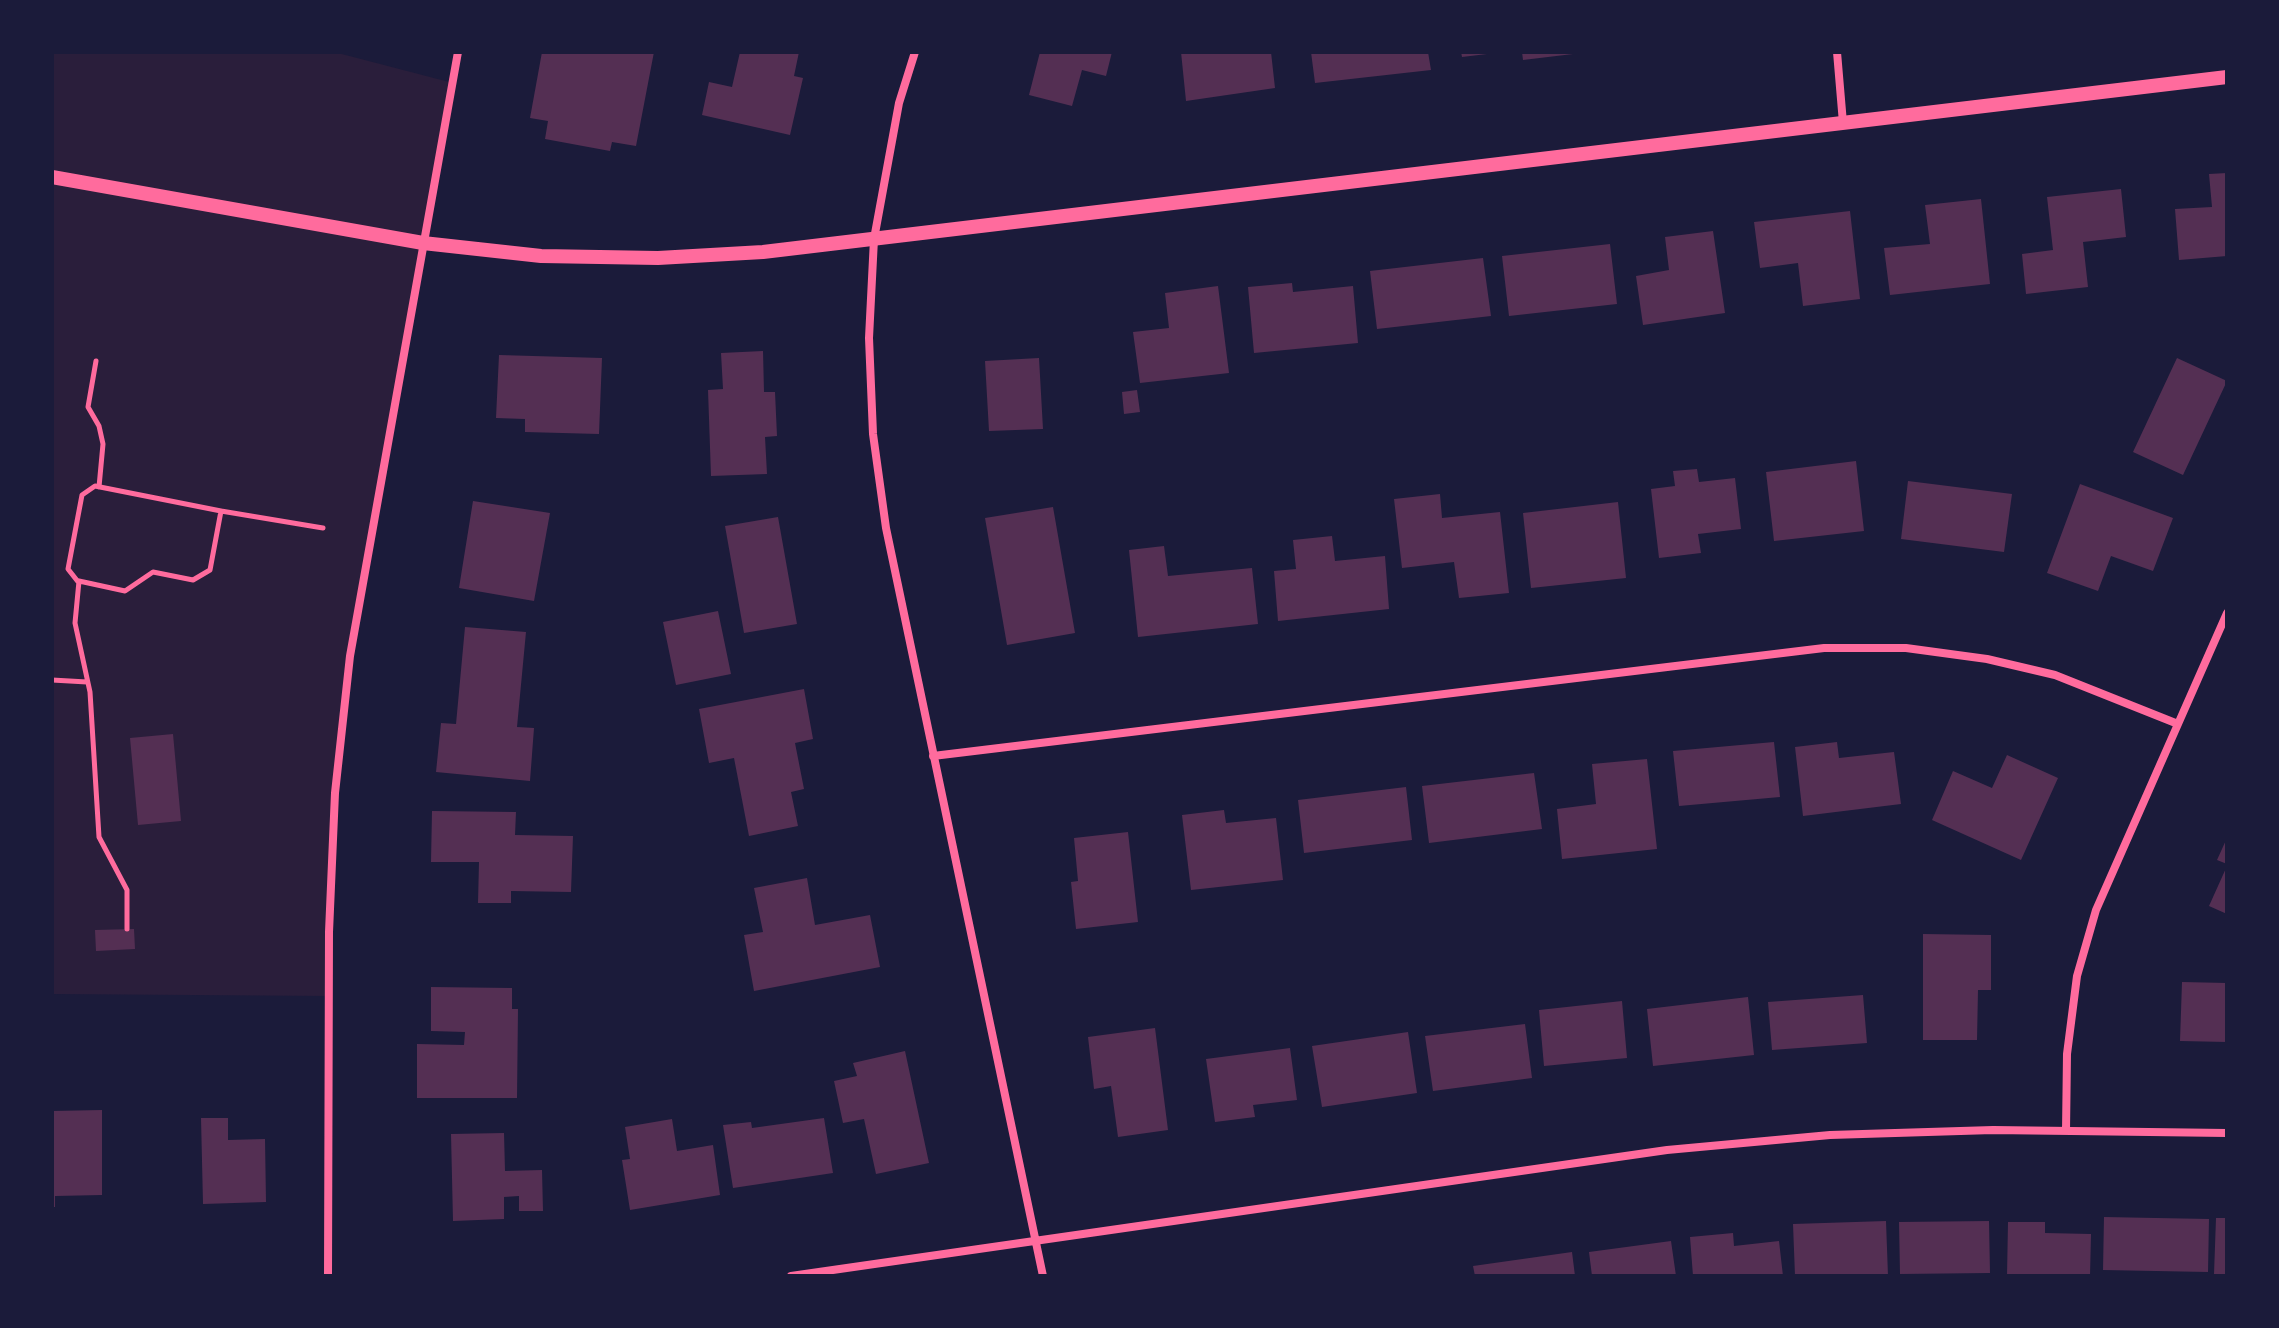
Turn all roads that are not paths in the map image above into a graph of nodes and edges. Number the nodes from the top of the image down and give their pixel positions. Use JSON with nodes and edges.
{"nodes":[{"id":1,"x":458,"y":52,"type":"edge"},
{"id":2,"x":915,"y":52,"type":"edge"},
{"id":3,"x":1837,"y":52,"type":"edge"},
{"id":4,"x":2227,"y":77,"type":"edge"},
{"id":5,"x":1843,"y":123,"type":"junction"},
{"id":6,"x":52,"y":177,"type":"edge"},
{"id":7,"x":874,"y":239,"type":"junction"},
{"id":8,"x":423,"y":243,"type":"junction"},
{"id":9,"x":2227,"y":613,"type":"edge"},
{"id":10,"x":2178,"y":724,"type":"junction"},
{"id":11,"x":933,"y":756,"type":"junction"},
{"id":12,"x":2066,"y":1131,"type":"junction"},
{"id":13,"x":2227,"y":1133,"type":"edge"},
{"id":14,"x":1035,"y":1241,"type":"junction"},
{"id":15,"x":328,"y":1276,"type":"edge"},
{"id":16,"x":791,"y":1276,"type":"edge"},
{"id":17,"x":1043,"y":1276,"type":"edge"}],
"edges":[{"from":1,"to":8,"type":"street"},
{"from":2,"to":7,"type":"street"},
{"from":3,"to":5,"type":"street"},
{"from":4,"to":5,"type":"street"},
{"from":5,"to":7,"type":"street"},
{"from":6,"to":8,"type":"street"},
{"from":7,"to":8,"type":"street"},
{"from":7,"to":11,"type":"street"},
{"from":8,"to":15,"type":"street"},
{"from":9,"to":10,"type":"street"},
{"from":10,"to":11,"type":"street"},
{"from":10,"to":12,"type":"street"},
{"from":11,"to":14,"type":"street"},
{"from":12,"to":13,"type":"street"},
{"from":12,"to":14,"type":"street"},
{"from":14,"to":16,"type":"street"},
{"from":14,"to":17,"type":"street"}]}
